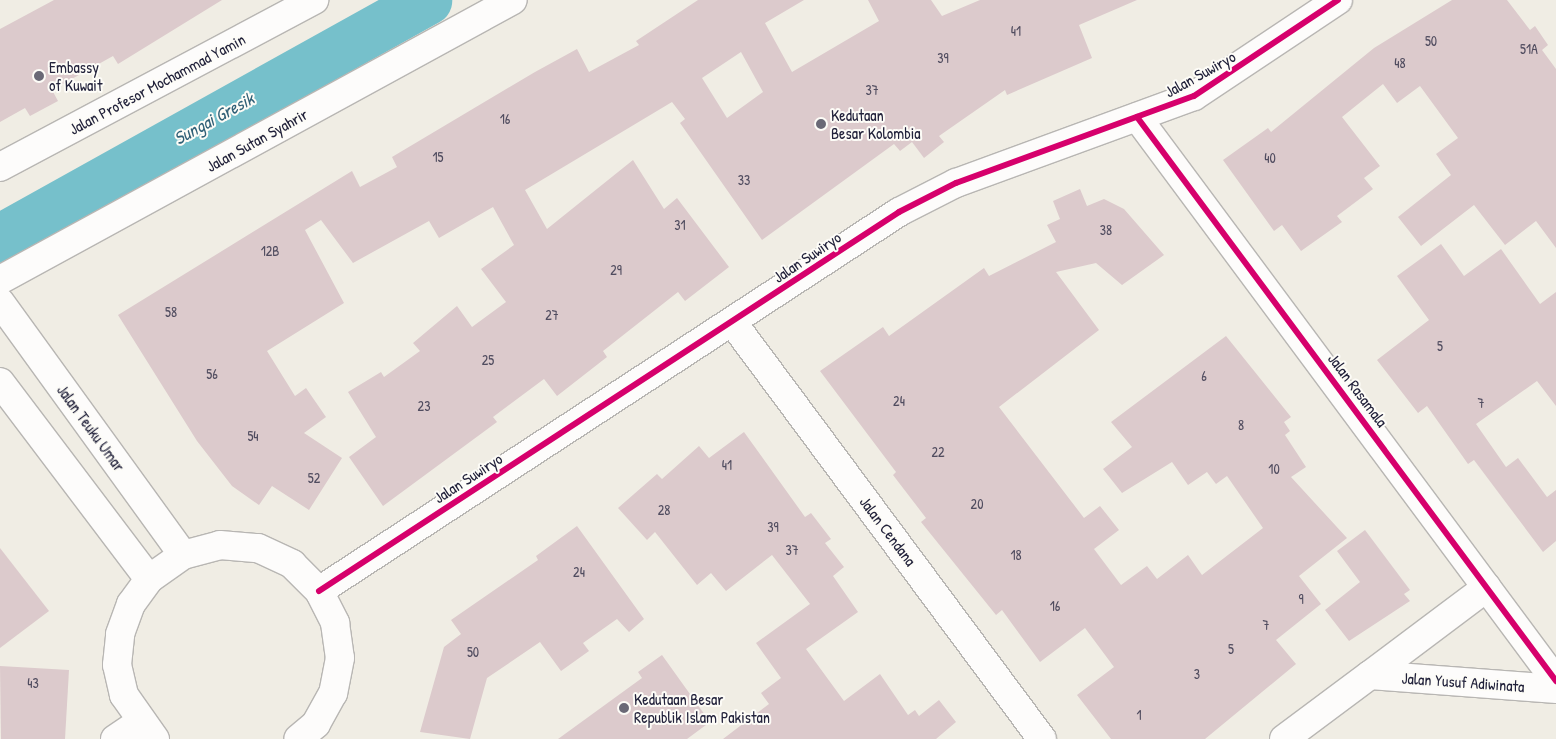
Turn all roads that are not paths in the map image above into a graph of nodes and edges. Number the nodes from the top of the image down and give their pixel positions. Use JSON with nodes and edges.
{"nodes":[{"id":1,"x":314,"y":0,"type":"edge"},
{"id":2,"x":513,"y":0,"type":"edge"},
{"id":3,"x":1338,"y":0,"type":"edge"},
{"id":4,"x":1137,"y":117,"type":"junction"},
{"id":5,"x":0,"y":168,"type":"edge"},
{"id":6,"x":0,"y":280,"type":"edge"},
{"id":7,"x":0,"y":302,"type":"edge"},
{"id":8,"x":733,"y":323,"type":"junction"},
{"id":9,"x":0,"y":382,"type":"edge"},
{"id":10,"x":183,"y":555,"type":"junction"},
{"id":11,"x":149,"y":579,"type":"junction"},
{"id":12,"x":1486,"y":587,"type":"junction"},
{"id":13,"x":319,"y":591,"type":"junction"},
{"id":14,"x":1370,"y":675,"type":"junction"},
{"id":15,"x":1556,"y":680,"type":"edge"},
{"id":16,"x":1556,"y":689,"type":"edge"},
{"id":17,"x":147,"y":731,"type":"edge"},
{"id":18,"x":314,"y":734,"type":"edge"},
{"id":19,"x":116,"y":739,"type":"edge"},
{"id":20,"x":1042,"y":739,"type":"edge"},
{"id":21,"x":1284,"y":739,"type":"edge"}],
"edges":[{"from":1,"to":5,"type":"street","name":"Jalan Profesor Mochammad Yamin"},
{"from":2,"to":6,"type":"street","name":"Jalan Sutan Syahrir"},
{"from":3,"to":4,"type":"street","name":"Jalan Suwiryo"},
{"from":4,"to":8,"type":"street","name":"Jalan Suwiryo"},
{"from":4,"to":12,"type":"street","name":"Jalan Rasamala"},
{"from":7,"to":10,"type":"street","name":"Jalan Teuku Umar"},
{"from":8,"to":13,"type":"street","name":"Jalan Suwiryo"},
{"from":8,"to":20,"type":"street","name":"Jalan Cendana"},
{"from":9,"to":11,"type":"street"},
{"from":10,"to":11,"type":"street"},
{"from":10,"to":13,"type":"street"},
{"from":11,"to":17,"type":"street"},
{"from":12,"to":14,"type":"street","name":"Jalan Yusuf Adiwinata"},
{"from":12,"to":15,"type":"street","name":"Jalan Rasamala"},
{"from":13,"to":18,"type":"street"},
{"from":14,"to":16,"type":"street","name":"Jalan Yusuf Adiwinata"},
{"from":14,"to":21,"type":"street","name":"Jalan Yusuf Adiwinata"},
{"from":17,"to":19,"type":"street"}]}
